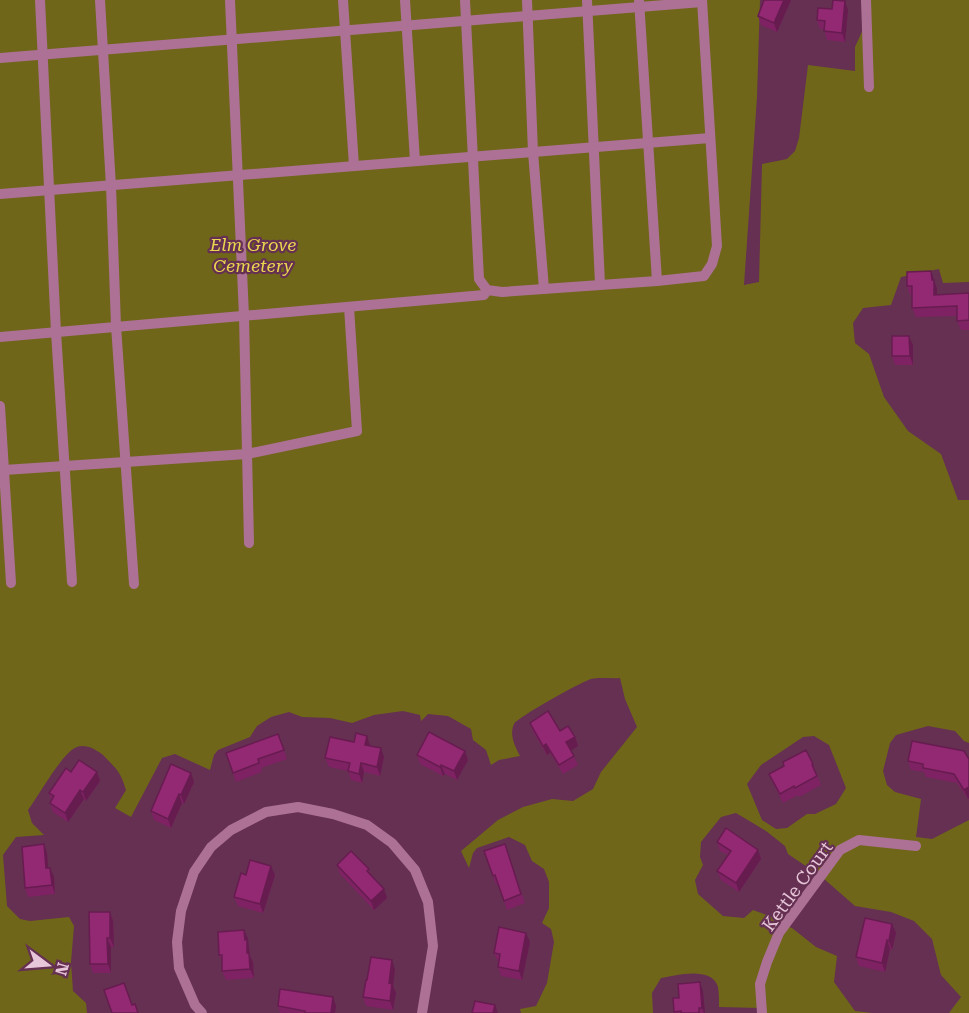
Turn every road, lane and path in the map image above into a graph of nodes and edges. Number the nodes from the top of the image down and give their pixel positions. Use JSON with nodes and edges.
{"nodes":[{"id":1,"x":40,"y":0,"type":"edge"},
{"id":2,"x":100,"y":0,"type":"edge"},
{"id":3,"x":230,"y":0,"type":"edge"},
{"id":4,"x":344,"y":0,"type":"edge"},
{"id":5,"x":405,"y":0,"type":"edge"},
{"id":6,"x":465,"y":0,"type":"edge"},
{"id":7,"x":527,"y":0,"type":"edge"},
{"id":8,"x":866,"y":0,"type":"edge"},
{"id":9,"x":702,"y":1,"type":"edge"},
{"id":10,"x":639,"y":3,"type":"edge"},
{"id":11,"x":587,"y":5,"type":"edge"},
{"id":12,"x":528,"y":15,"type":"junction"},
{"id":13,"x":466,"y":21,"type":"junction"},
{"id":14,"x":408,"y":25,"type":"junction"},
{"id":15,"x":346,"y":30,"type":"junction"},
{"id":16,"x":232,"y":40,"type":"junction"},
{"id":17,"x":103,"y":50,"type":"junction"},
{"id":18,"x":43,"y":55,"type":"junction"},
{"id":19,"x":0,"y":58,"type":"edge"},
{"id":20,"x":869,"y":87,"type":"dead end"},
{"id":21,"x":710,"y":138,"type":"junction"},
{"id":22,"x":648,"y":143,"type":"junction"},
{"id":23,"x":594,"y":147,"type":"junction"},
{"id":24,"x":533,"y":152,"type":"junction"},
{"id":25,"x":472,"y":157,"type":"junction"},
{"id":26,"x":415,"y":162,"type":"junction"},
{"id":27,"x":354,"y":166,"type":"junction"},
{"id":28,"x":238,"y":176,"type":"junction"},
{"id":29,"x":111,"y":186,"type":"junction"},
{"id":30,"x":50,"y":190,"type":"junction"},
{"id":31,"x":0,"y":194,"type":"edge"},
{"id":32,"x":657,"y":281,"type":"junction"},
{"id":33,"x":600,"y":284,"type":"junction"},
{"id":34,"x":544,"y":289,"type":"junction"},
{"id":35,"x":487,"y":290,"type":"junction"},
{"id":36,"x":349,"y":307,"type":"junction"},
{"id":37,"x":244,"y":316,"type":"junction"},
{"id":38,"x":116,"y":326,"type":"junction"},
{"id":39,"x":57,"y":332,"type":"junction"},
{"id":40,"x":0,"y":337,"type":"edge"},
{"id":41,"x":0,"y":406,"type":"edge"},
{"id":42,"x":247,"y":454,"type":"junction"},
{"id":43,"x":126,"y":462,"type":"junction"},
{"id":44,"x":65,"y":466,"type":"junction"},
{"id":45,"x":4,"y":470,"type":"junction"},
{"id":46,"x":249,"y":543,"type":"dead end"},
{"id":47,"x":72,"y":582,"type":"dead end"},
{"id":48,"x":11,"y":583,"type":"dead end"},
{"id":49,"x":134,"y":584,"type":"dead end"},
{"id":50,"x":916,"y":846,"type":"dead end"},
{"id":51,"x":202,"y":1013,"type":"edge"},
{"id":52,"x":422,"y":1013,"type":"edge"},
{"id":53,"x":762,"y":1013,"type":"edge"}],
"edges":[{"from":1,"to":18,"type":"street"},
{"from":2,"to":17,"type":"street"},
{"from":3,"to":16,"type":"street"},
{"from":4,"to":15,"type":"street"},
{"from":5,"to":14,"type":"street"},
{"from":6,"to":13,"type":"street"},
{"from":7,"to":12,"type":"street"},
{"from":8,"to":20,"type":"street"},
{"from":9,"to":10,"type":"street"},
{"from":9,"to":21,"type":"street"},
{"from":10,"to":11,"type":"street"},
{"from":10,"to":22,"type":"street"},
{"from":11,"to":12,"type":"street"},
{"from":11,"to":23,"type":"street"},
{"from":12,"to":13,"type":"street"},
{"from":12,"to":24,"type":"street"},
{"from":13,"to":14,"type":"street"},
{"from":13,"to":25,"type":"street"},
{"from":14,"to":15,"type":"street"},
{"from":14,"to":26,"type":"street"},
{"from":15,"to":16,"type":"street"},
{"from":15,"to":27,"type":"street"},
{"from":16,"to":17,"type":"street"},
{"from":16,"to":28,"type":"street"},
{"from":17,"to":18,"type":"street"},
{"from":17,"to":29,"type":"street"},
{"from":18,"to":19,"type":"street"},
{"from":18,"to":30,"type":"street"},
{"from":21,"to":22,"type":"street"},
{"from":21,"to":32,"type":"street"},
{"from":22,"to":23,"type":"street"},
{"from":22,"to":32,"type":"street"},
{"from":23,"to":24,"type":"street"},
{"from":23,"to":33,"type":"street"},
{"from":24,"to":25,"type":"street"},
{"from":24,"to":34,"type":"street"},
{"from":25,"to":26,"type":"street"},
{"from":25,"to":35,"type":"street"},
{"from":26,"to":27,"type":"street"},
{"from":27,"to":28,"type":"street"},
{"from":28,"to":29,"type":"street"},
{"from":28,"to":37,"type":"street"},
{"from":29,"to":30,"type":"street"},
{"from":29,"to":38,"type":"street"},
{"from":30,"to":31,"type":"street"},
{"from":30,"to":39,"type":"street"},
{"from":32,"to":33,"type":"street"},
{"from":33,"to":34,"type":"street"},
{"from":34,"to":35,"type":"street"},
{"from":35,"to":36,"type":"street"},
{"from":36,"to":37,"type":"street"},
{"from":36,"to":42,"type":"street"},
{"from":37,"to":38,"type":"street"},
{"from":37,"to":42,"type":"street"},
{"from":38,"to":39,"type":"street"},
{"from":38,"to":43,"type":"street"},
{"from":39,"to":40,"type":"street"},
{"from":39,"to":44,"type":"street"},
{"from":41,"to":45,"type":"street"},
{"from":42,"to":43,"type":"street"},
{"from":42,"to":46,"type":"street"},
{"from":43,"to":44,"type":"street"},
{"from":43,"to":49,"type":"street"},
{"from":44,"to":45,"type":"street"},
{"from":44,"to":47,"type":"street"},
{"from":45,"to":48,"type":"street"},
{"from":50,"to":53,"type":"street","name":"Kettle Court"},
{"from":51,"to":52,"type":"street"}]}
